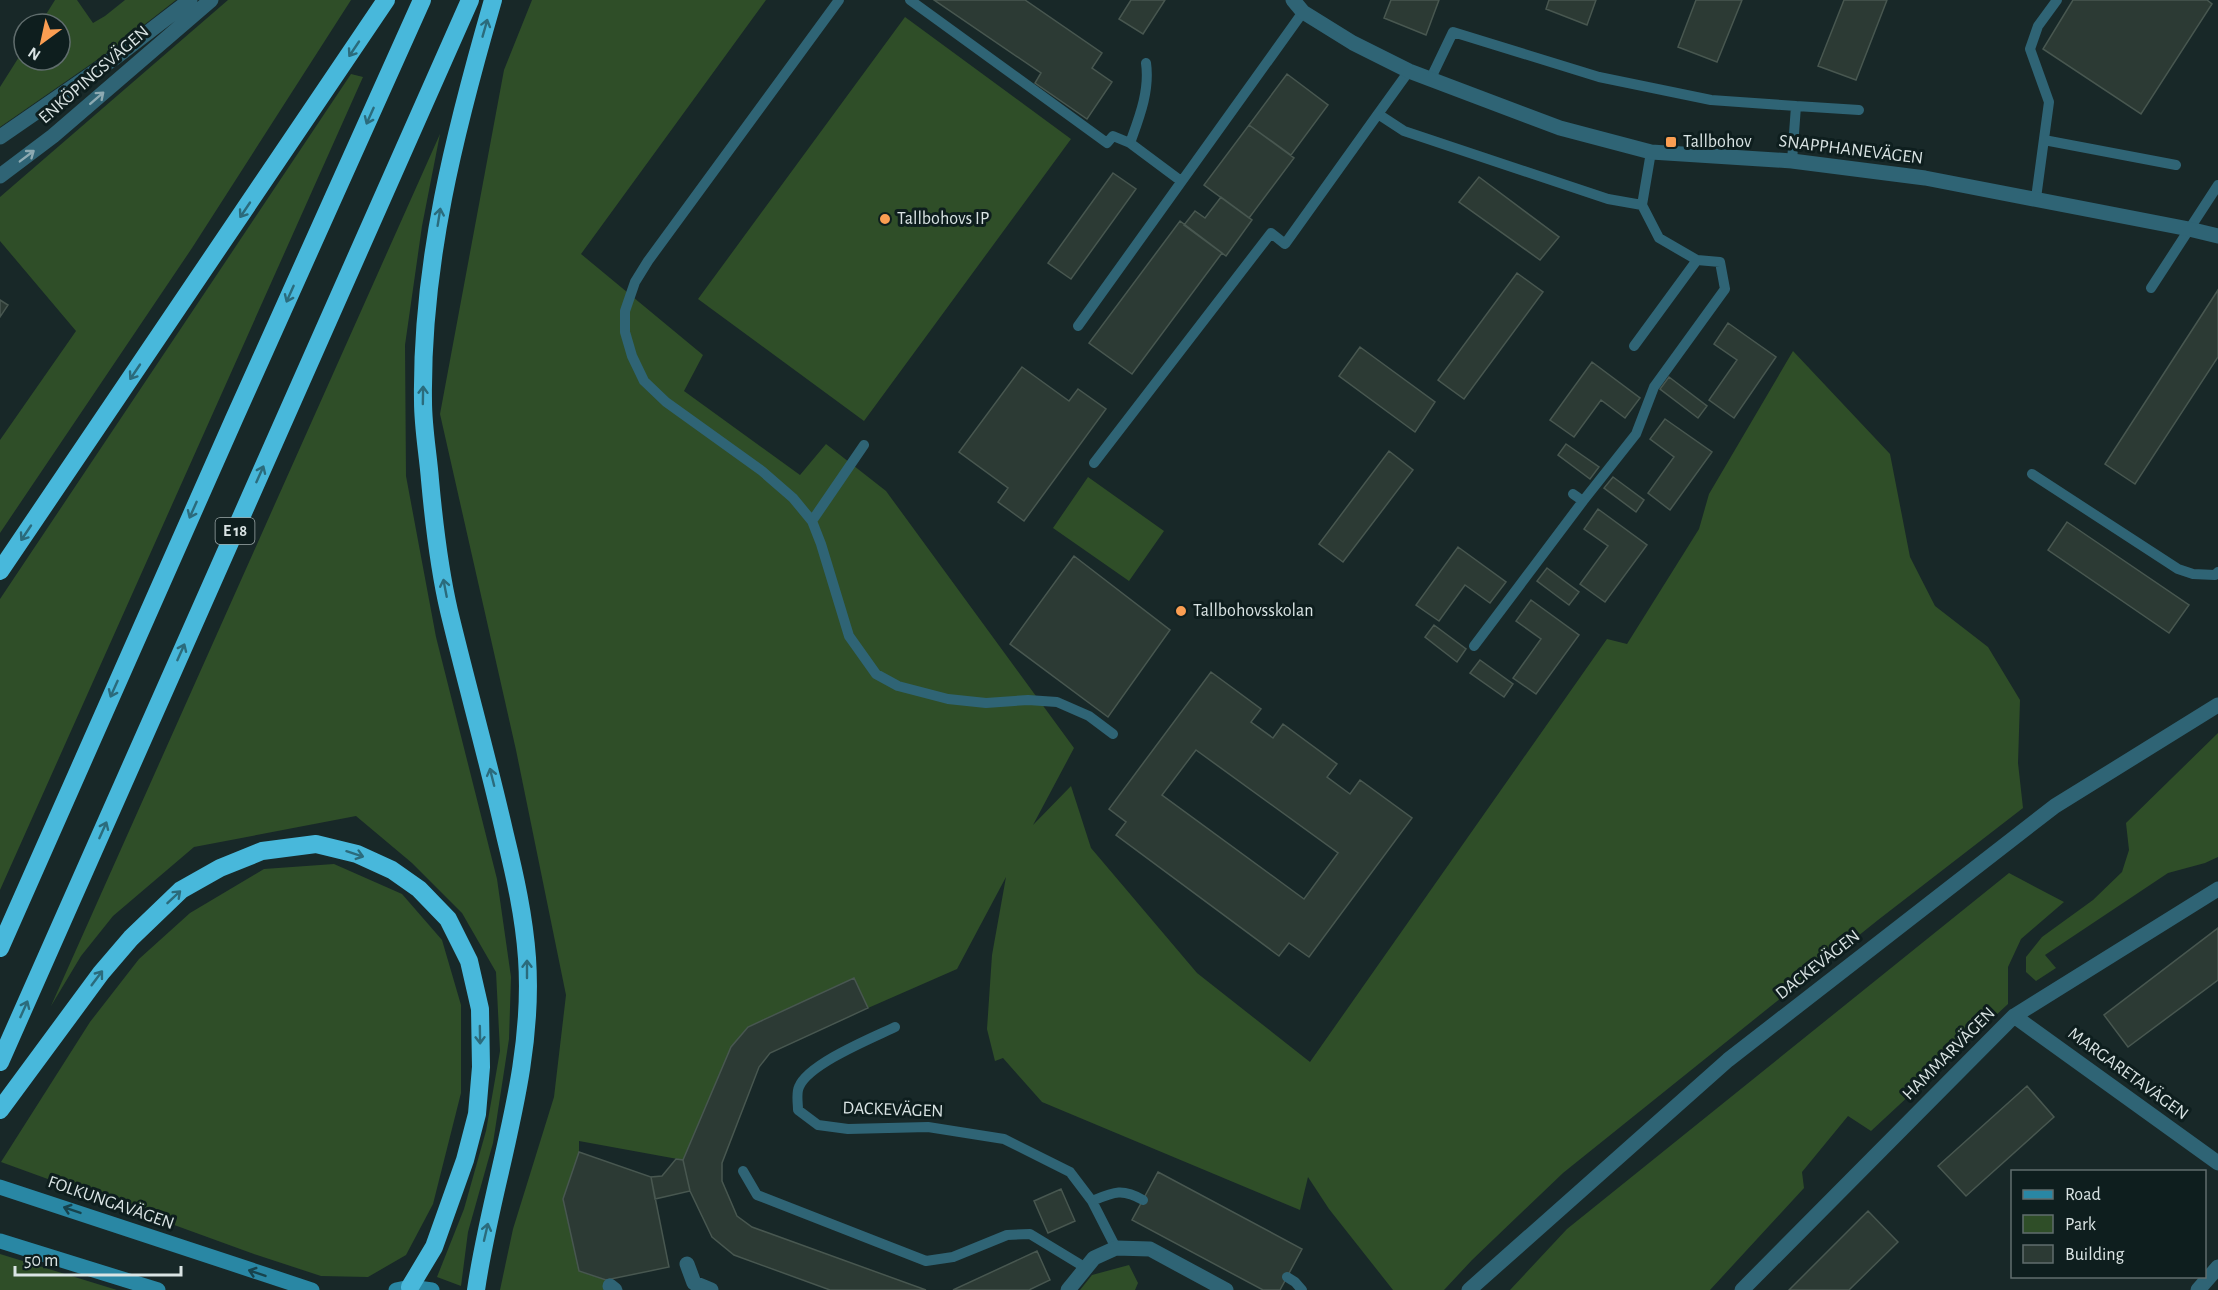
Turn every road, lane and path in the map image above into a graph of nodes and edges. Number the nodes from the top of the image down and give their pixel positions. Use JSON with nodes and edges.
{"nodes":[{"id":1,"x":190,"y":0,"type":"edge"},
{"id":2,"x":211,"y":0,"type":"edge"},
{"id":3,"x":386,"y":0,"type":"edge"},
{"id":4,"x":422,"y":0,"type":"edge"},
{"id":5,"x":470,"y":0,"type":"edge"},
{"id":6,"x":493,"y":0,"type":"edge"},
{"id":7,"x":839,"y":0,"type":"edge"},
{"id":8,"x":910,"y":0,"type":"edge"},
{"id":9,"x":2057,"y":0,"type":"edge"},
{"id":10,"x":1297,"y":4,"type":"edge"},
{"id":11,"x":1146,"y":63,"type":"dead end"},
{"id":12,"x":1409,"y":71,"type":"junction"},
{"id":13,"x":1430,"y":80,"type":"junction"},
{"id":14,"x":1797,"y":106,"type":"junction"},
{"id":15,"x":1859,"y":110,"type":"dead end"},
{"id":16,"x":1378,"y":114,"type":"junction"},
{"id":17,"x":0,"y":137,"type":"edge"},
{"id":18,"x":2044,"y":140,"type":"junction"},
{"id":19,"x":1130,"y":144,"type":"junction"},
{"id":20,"x":1651,"y":152,"type":"junction"},
{"id":21,"x":1792,"y":161,"type":"junction"},
{"id":22,"x":2176,"y":165,"type":"dead end"},
{"id":23,"x":0,"y":176,"type":"edge"},
{"id":24,"x":1181,"y":181,"type":"junction"},
{"id":25,"x":2218,"y":185,"type":"edge"},
{"id":26,"x":2036,"y":198,"type":"junction"},
{"id":27,"x":1642,"y":205,"type":"junction"},
{"id":28,"x":2189,"y":229,"type":"junction"},
{"id":29,"x":2218,"y":236,"type":"edge"},
{"id":30,"x":1697,"y":260,"type":"junction"},
{"id":31,"x":2151,"y":288,"type":"dead end"},
{"id":32,"x":1078,"y":326,"type":"dead end"},
{"id":33,"x":1634,"y":345,"type":"dead end"},
{"id":34,"x":864,"y":445,"type":"dead end"},
{"id":35,"x":1094,"y":463,"type":"dead end"},
{"id":36,"x":2031,"y":474,"type":"dead end"},
{"id":37,"x":1573,"y":494,"type":"dead end"},
{"id":38,"x":1583,"y":501,"type":"junction"},
{"id":39,"x":812,"y":521,"type":"junction"},
{"id":40,"x":0,"y":571,"type":"edge"},
{"id":41,"x":2218,"y":572,"type":"edge"},
{"id":42,"x":1474,"y":646,"type":"dead end"},
{"id":43,"x":2218,"y":705,"type":"edge"},
{"id":44,"x":1113,"y":734,"type":"dead end"},
{"id":45,"x":2218,"y":889,"type":"edge"},
{"id":46,"x":0,"y":948,"type":"edge"},
{"id":47,"x":2014,"y":1016,"type":"junction"},
{"id":48,"x":895,"y":1027,"type":"dead end"},
{"id":49,"x":0,"y":1062,"type":"edge"},
{"id":50,"x":0,"y":1110,"type":"edge"},
{"id":51,"x":2218,"y":1163,"type":"edge"},
{"id":52,"x":743,"y":1171,"type":"dead end"},
{"id":53,"x":0,"y":1187,"type":"edge"},
{"id":54,"x":1143,"y":1200,"type":"dead end"},
{"id":55,"x":1092,"y":1201,"type":"junction"},
{"id":56,"x":0,"y":1241,"type":"edge"},
{"id":57,"x":1116,"y":1248,"type":"junction"},
{"id":58,"x":687,"y":1264,"type":"dead end"},
{"id":59,"x":2218,"y":1267,"type":"edge"},
{"id":60,"x":1086,"y":1268,"type":"junction"},
{"id":61,"x":1287,"y":1277,"type":"dead end"},
{"id":62,"x":403,"y":1288,"type":"edge"},
{"id":63,"x":158,"y":1290,"type":"edge"},
{"id":64,"x":312,"y":1290,"type":"edge"},
{"id":65,"x":432,"y":1290,"type":"edge"},
{"id":66,"x":476,"y":1290,"type":"edge"},
{"id":67,"x":711,"y":1290,"type":"edge"},
{"id":68,"x":1068,"y":1290,"type":"edge"},
{"id":69,"x":1226,"y":1290,"type":"edge"},
{"id":70,"x":1302,"y":1290,"type":"edge"},
{"id":71,"x":1469,"y":1290,"type":"edge"},
{"id":72,"x":1742,"y":1290,"type":"edge"},
{"id":73,"x":2198,"y":1290,"type":"edge"}],
"edges":[{"from":1,"to":17,"type":"street","name":"ENKÖPINGSVÄGEN"},
{"from":23,"to":2,"type":"street","name":"ENKÖPINGSVÄGEN","one_way":true},
{"from":3,"to":40,"type":"highway","one_way":true},
{"from":4,"to":46,"type":"highway","number":"E 18","one_way":true},
{"from":49,"to":5,"type":"highway","number":"E 18","one_way":true},
{"from":66,"to":6,"type":"highway","one_way":true},
{"from":7,"to":39,"type":"lane"},
{"from":8,"to":19,"type":"lane"},
{"from":9,"to":18,"type":"lane"},
{"from":10,"to":12,"type":"street","name":"SNAPPHANEVÄGEN"},
{"from":10,"to":24,"type":"lane"},
{"from":11,"to":19,"type":"lane"},
{"from":12,"to":13,"type":"street","name":"SNAPPHANEVÄGEN"},
{"from":12,"to":16,"type":"lane"},
{"from":13,"to":14,"type":"lane"},
{"from":13,"to":20,"type":"street","name":"SNAPPHANEVÄGEN"},
{"from":14,"to":15,"type":"lane"},
{"from":14,"to":21,"type":"lane"},
{"from":16,"to":27,"type":"lane"},
{"from":16,"to":35,"type":"lane"},
{"from":18,"to":22,"type":"lane"},
{"from":18,"to":26,"type":"lane"},
{"from":19,"to":24,"type":"lane"},
{"from":20,"to":21,"type":"street","name":"SNAPPHANEVÄGEN"},
{"from":20,"to":27,"type":"lane"},
{"from":21,"to":26,"type":"street","name":"SNAPPHANEVÄGEN"},
{"from":24,"to":32,"type":"lane"},
{"from":25,"to":28,"type":"lane"},
{"from":26,"to":28,"type":"street","name":"SNAPPHANEVÄGEN"},
{"from":27,"to":30,"type":"lane"},
{"from":28,"to":29,"type":"street","name":"SNAPPHANEVÄGEN"},
{"from":28,"to":31,"type":"lane"},
{"from":30,"to":33,"type":"lane"},
{"from":30,"to":38,"type":"lane"},
{"from":34,"to":39,"type":"lane"},
{"from":36,"to":41,"type":"lane"},
{"from":37,"to":38,"type":"lane"},
{"from":38,"to":42,"type":"lane"},
{"from":39,"to":44,"type":"lane"},
{"from":43,"to":71,"type":"street","name":"DACKEVÄGEN"},
{"from":45,"to":47,"type":"street","name":"HAMMARVÄGEN"},
{"from":47,"to":51,"type":"street","name":"MARGARETAVÄGEN"},
{"from":47,"to":72,"type":"street","name":"HAMMARVÄGEN"},
{"from":48,"to":55,"type":"lane","name":"DACKEVÄGEN"},
{"from":50,"to":62,"type":"highway","one_way":true},
{"from":52,"to":60,"type":"lane"},
{"from":64,"to":53,"type":"main road","name":"FOLKUNGAVÄGEN","one_way":true},
{"from":54,"to":55,"type":"lane"},
{"from":55,"to":57,"type":"lane","name":"DACKEVÄGEN"},
{"from":56,"to":63,"type":"main road"},
{"from":57,"to":60,"type":"street"},
{"from":57,"to":69,"type":"street"},
{"from":58,"to":67,"type":"street"},
{"from":59,"to":73,"type":"street"},
{"from":60,"to":68,"type":"street"},
{"from":61,"to":70,"type":"lane"},
{"from":62,"to":65,"type":"main road"}]}
